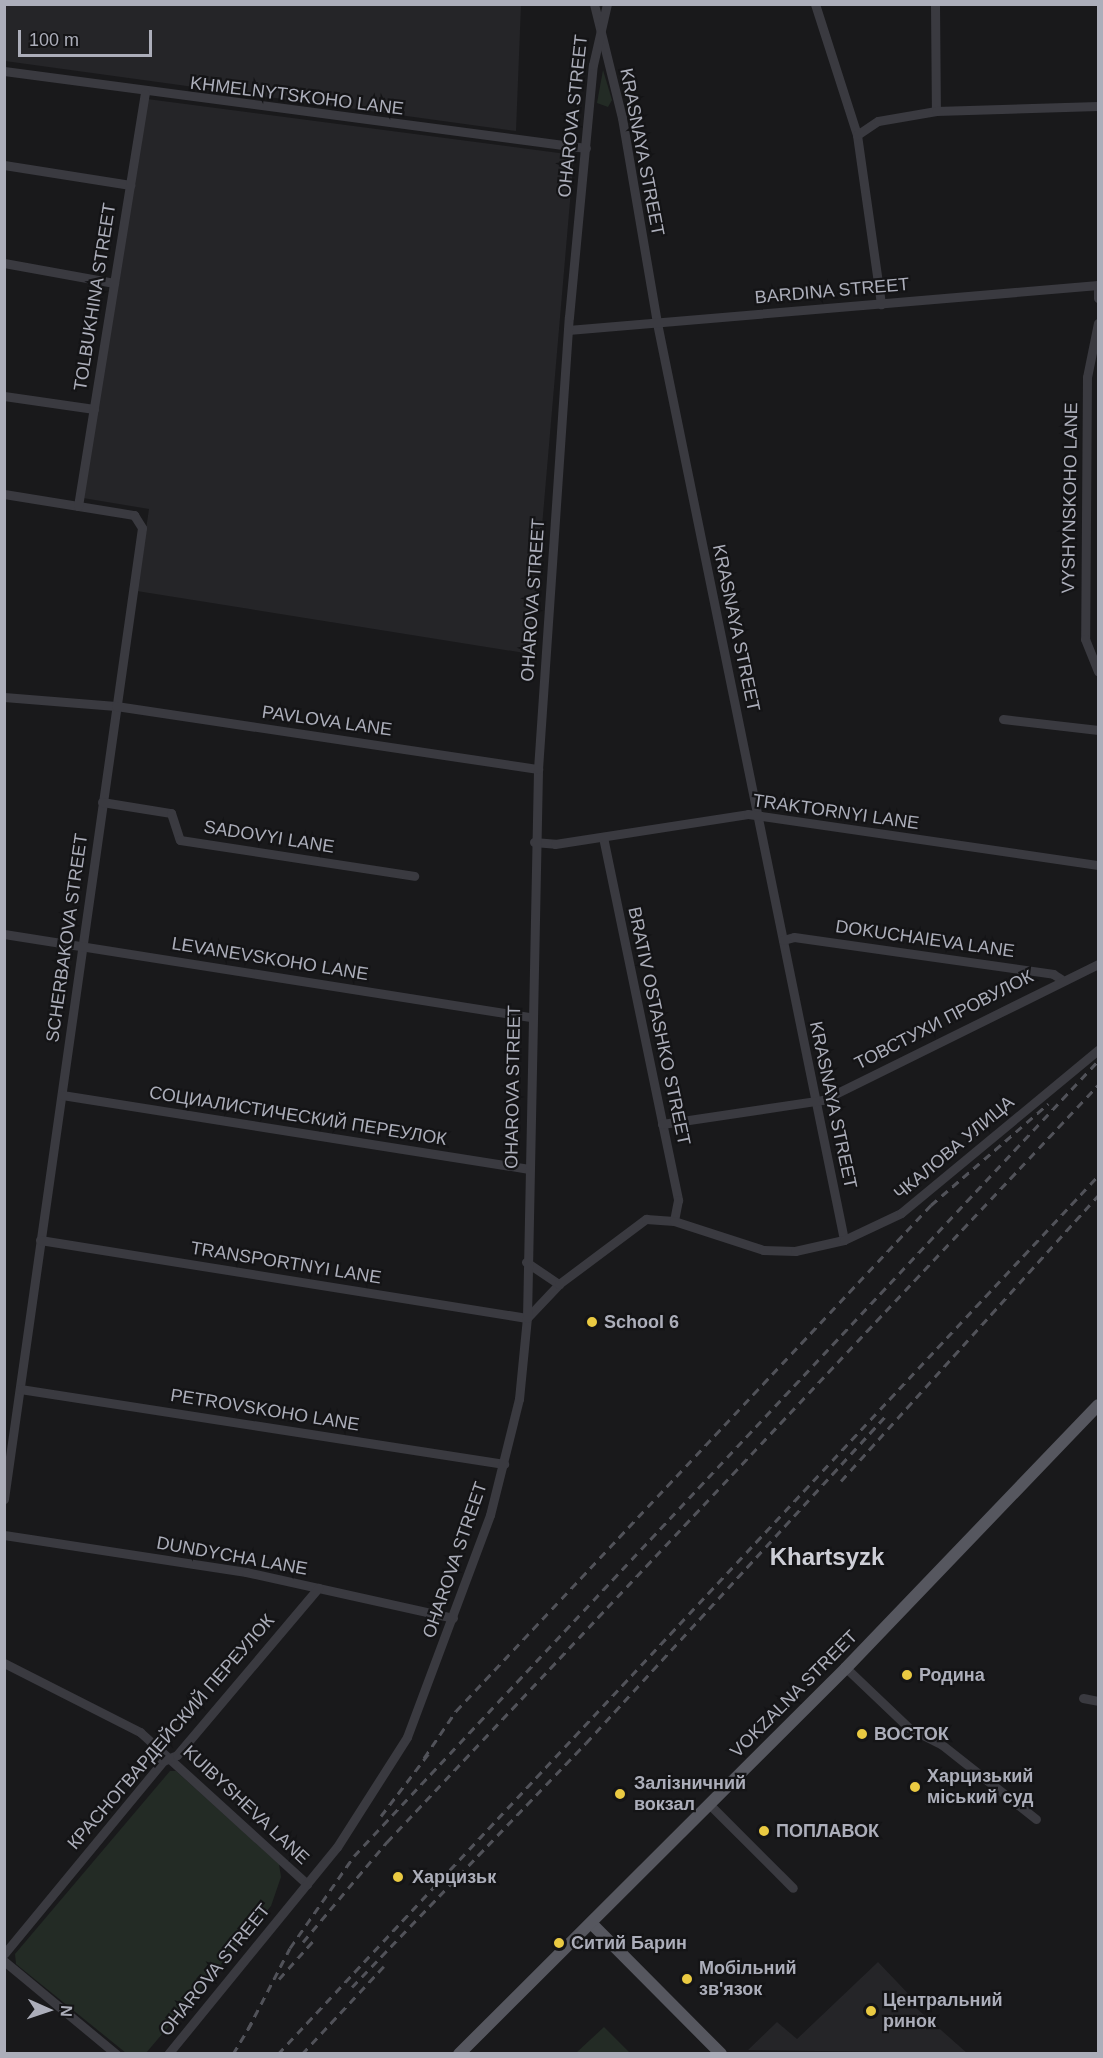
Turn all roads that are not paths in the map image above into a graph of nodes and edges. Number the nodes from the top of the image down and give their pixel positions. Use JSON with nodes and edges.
{"nodes":[{"id":1,"x":594,"y":4,"type":"edge"},
{"id":2,"x":606,"y":4,"type":"edge"},
{"id":3,"x":815,"y":4,"type":"edge"},
{"id":4,"x":935,"y":4,"type":"edge"},
{"id":5,"x":599,"y":23,"type":"junction"},
{"id":6,"x":4,"y":71,"type":"edge"},
{"id":7,"x":145,"y":93,"type":"junction"},
{"id":8,"x":1098,"y":106,"type":"edge"},
{"id":9,"x":936,"y":111,"type":"junction"},
{"id":10,"x":858,"y":135,"type":"junction"},
{"id":11,"x":586,"y":148,"type":"junction"},
{"id":12,"x":4,"y":165,"type":"edge"},
{"id":13,"x":130,"y":185,"type":"junction"},
{"id":14,"x":4,"y":263,"type":"edge"},
{"id":15,"x":114,"y":283,"type":"junction"},
{"id":16,"x":1098,"y":285,"type":"edge"},
{"id":17,"x":1098,"y":298,"type":"edge"},
{"id":18,"x":881,"y":304,"type":"junction"},
{"id":19,"x":657,"y":323,"type":"junction"},
{"id":20,"x":1098,"y":323,"type":"edge"},
{"id":21,"x":568,"y":330,"type":"junction"},
{"id":22,"x":4,"y":396,"type":"edge"},
{"id":23,"x":94,"y":409,"type":"junction"},
{"id":24,"x":4,"y":494,"type":"edge"},
{"id":25,"x":78,"y":506,"type":"junction"},
{"id":26,"x":1098,"y":671,"type":"edge"},
{"id":27,"x":4,"y":697,"type":"edge"},
{"id":28,"x":114,"y":706,"type":"junction"},
{"id":29,"x":1003,"y":719,"type":"dead end"},
{"id":30,"x":1098,"y":730,"type":"edge"},
{"id":31,"x":538,"y":769,"type":"junction"},
{"id":32,"x":102,"y":802,"type":"junction"},
{"id":33,"x":757,"y":816,"type":"junction"},
{"id":34,"x":603,"y":837,"type":"junction"},
{"id":35,"x":534,"y":842,"type":"junction"},
{"id":36,"x":1098,"y":866,"type":"edge"},
{"id":37,"x":414,"y":876,"type":"dead end"},
{"id":38,"x":4,"y":934,"type":"edge"},
{"id":39,"x":783,"y":940,"type":"junction"},
{"id":40,"x":82,"y":946,"type":"junction"},
{"id":41,"x":1098,"y":964,"type":"edge"},
{"id":42,"x":1061,"y":980,"type":"junction"},
{"id":43,"x":530,"y":1017,"type":"junction"},
{"id":44,"x":1098,"y":1050,"type":"edge"},
{"id":45,"x":62,"y":1095,"type":"junction"},
{"id":46,"x":815,"y":1100,"type":"junction"},
{"id":47,"x":663,"y":1124,"type":"junction"},
{"id":48,"x":529,"y":1169,"type":"junction"},
{"id":49,"x":674,"y":1221,"type":"junction"},
{"id":50,"x":40,"y":1240,"type":"junction"},
{"id":51,"x":844,"y":1240,"type":"junction"},
{"id":52,"x":526,"y":1262,"type":"junction"},
{"id":53,"x":559,"y":1284,"type":"junction"},
{"id":54,"x":527,"y":1318,"type":"junction"},
{"id":55,"x":21,"y":1389,"type":"junction"},
{"id":56,"x":1098,"y":1406,"type":"edge"},
{"id":57,"x":504,"y":1464,"type":"junction"},
{"id":58,"x":4,"y":1499,"type":"edge"},
{"id":59,"x":4,"y":1535,"type":"edge"},
{"id":60,"x":318,"y":1588,"type":"junction"},
{"id":61,"x":453,"y":1618,"type":"junction"},
{"id":62,"x":4,"y":1663,"type":"edge"},
{"id":63,"x":846,"y":1668,"type":"junction"},
{"id":64,"x":1083,"y":1698,"type":"dead end"},
{"id":65,"x":1098,"y":1701,"type":"edge"},
{"id":66,"x":171,"y":1757,"type":"junction"},
{"id":67,"x":710,"y":1805,"type":"junction"},
{"id":68,"x":1036,"y":1819,"type":"dead end"},
{"id":69,"x":307,"y":1884,"type":"junction"},
{"id":70,"x":793,"y":1888,"type":"dead end"},
{"id":71,"x":592,"y":1924,"type":"junction"},
{"id":72,"x":4,"y":1954,"type":"edge"},
{"id":73,"x":4,"y":1962,"type":"edge"},
{"id":74,"x":116,"y":2054,"type":"edge"},
{"id":75,"x":168,"y":2054,"type":"edge"},
{"id":76,"x":459,"y":2054,"type":"edge"},
{"id":77,"x":721,"y":2054,"type":"edge"}],
"edges":[{"from":1,"to":5,"type":"street","name":"KRASNAYA STREET"},
{"from":2,"to":5,"type":"street"},
{"from":3,"to":10,"type":"street"},
{"from":4,"to":9,"type":"street"},
{"from":5,"to":11,"type":"street","name":"OHAROVA STREET"},
{"from":5,"to":19,"type":"street","name":"KRASNAYA STREET"},
{"from":6,"to":7,"type":"street","name":"KHMELNYTSKOHO LANE"},
{"from":7,"to":11,"type":"street","name":"KHMELNYTSKOHO LANE"},
{"from":7,"to":13,"type":"street","name":"TOLBUKHINA STREET"},
{"from":8,"to":9,"type":"street"},
{"from":9,"to":10,"type":"street"},
{"from":10,"to":18,"type":"street"},
{"from":11,"to":21,"type":"street","name":"OHAROVA STREET"},
{"from":12,"to":13,"type":"street"},
{"from":13,"to":15,"type":"street","name":"TOLBUKHINA STREET"},
{"from":14,"to":15,"type":"street"},
{"from":15,"to":23,"type":"street","name":"TOLBUKHINA STREET"},
{"from":16,"to":17,"type":"street"},
{"from":16,"to":18,"type":"street","name":"BARDINA STREET"},
{"from":18,"to":19,"type":"street","name":"BARDINA STREET"},
{"from":19,"to":21,"type":"street","name":"BARDINA STREET"},
{"from":19,"to":33,"type":"street","name":"KRASNAYA STREET"},
{"from":20,"to":26,"type":"street","name":"VYSHYNSKOHO LANE"},
{"from":21,"to":31,"type":"street","name":"OHAROVA STREET"},
{"from":22,"to":23,"type":"street"},
{"from":23,"to":25,"type":"street","name":"TOLBUKHINA STREET"},
{"from":24,"to":25,"type":"street","name":"SCHERBAKOVA STREET"},
{"from":25,"to":28,"type":"street","name":"SCHERBAKOVA STREET"},
{"from":27,"to":28,"type":"street","name":"PAVLOVA LANE"},
{"from":28,"to":31,"type":"street","name":"PAVLOVA LANE"},
{"from":28,"to":32,"type":"street","name":"SCHERBAKOVA STREET"},
{"from":29,"to":30,"type":"street"},
{"from":31,"to":35,"type":"street","name":"OHAROVA STREET"},
{"from":32,"to":37,"type":"street","name":"SADOVYI LANE"},
{"from":32,"to":40,"type":"street","name":"SCHERBAKOVA STREET"},
{"from":33,"to":34,"type":"street","name":"TRAKTORNYI LANE"},
{"from":33,"to":36,"type":"street","name":"TRAKTORNYI LANE"},
{"from":33,"to":39,"type":"street","name":"KRASNAYA STREET"},
{"from":34,"to":35,"type":"street","name":"TRAKTORNYI LANE"},
{"from":34,"to":47,"type":"street","name":"BRATIV OSTASHKO STREET"},
{"from":35,"to":43,"type":"street","name":"OHAROVA STREET"},
{"from":38,"to":40,"type":"street","name":"LEVANEVSKOHO LANE"},
{"from":39,"to":42,"type":"street","name":"DOKUCHAIEVA LANE"},
{"from":39,"to":46,"type":"street","name":"KRASNAYA STREET"},
{"from":40,"to":43,"type":"street","name":"LEVANEVSKOHO LANE"},
{"from":40,"to":45,"type":"street","name":"SCHERBAKOVA STREET"},
{"from":41,"to":42,"type":"street","name":"ТОВСТУХИ ПРОВУЛОК"},
{"from":42,"to":46,"type":"street","name":"ТОВСТУХИ ПРОВУЛОК"},
{"from":43,"to":48,"type":"street","name":"OHAROVA STREET"},
{"from":44,"to":51,"type":"street","name":"ЧКАЛОВА УЛИЦА"},
{"from":45,"to":48,"type":"street","name":"СОЦИАЛИСТИЧЕСКИЙ ПЕРЕУЛОК"},
{"from":45,"to":50,"type":"street","name":"SCHERBAKOVA STREET"},
{"from":46,"to":47,"type":"street","name":"ТОВСТУХИ ПРОВУЛОК"},
{"from":46,"to":51,"type":"street","name":"KRASNAYA STREET"},
{"from":47,"to":49,"type":"street","name":"BRATIV OSTASHKO STREET"},
{"from":48,"to":52,"type":"street","name":"OHAROVA STREET"},
{"from":49,"to":51,"type":"street","name":"ЧКАЛОВА УЛИЦА"},
{"from":49,"to":53,"type":"street","name":"ЧКАЛОВА УЛИЦА"},
{"from":50,"to":54,"type":"street","name":"TRANSPORTNYI LANE"},
{"from":50,"to":55,"type":"street","name":"SCHERBAKOVA STREET"},
{"from":52,"to":53,"type":"street"},
{"from":52,"to":54,"type":"street","name":"OHAROVA STREET"},
{"from":53,"to":54,"type":"street","name":"ЧКАЛОВА УЛИЦА"},
{"from":54,"to":57,"type":"street","name":"OHAROVA STREET"},
{"from":55,"to":57,"type":"street","name":"PETROVSKOHO LANE"},
{"from":55,"to":58,"type":"street","name":"SCHERBAKOVA STREET"},
{"from":56,"to":63,"type":"main road","name":"VOKZALNA STREET"},
{"from":57,"to":61,"type":"street","name":"OHAROVA STREET"},
{"from":59,"to":60,"type":"street","name":"DUNDYCHA LANE"},
{"from":60,"to":61,"type":"street","name":"DUNDYCHA LANE"},
{"from":60,"to":66,"type":"street","name":"КРАСНОГВАРДЕЙСКИЙ ПЕРЕУЛОК"},
{"from":61,"to":69,"type":"street","name":"OHAROVA STREET"},
{"from":62,"to":66,"type":"street","name":"KUIBYSHEVA LANE"},
{"from":63,"to":67,"type":"main road","name":"VOKZALNA STREET"},
{"from":63,"to":68,"type":"street"},
{"from":64,"to":65,"type":"street"},
{"from":66,"to":69,"type":"street","name":"KUIBYSHEVA LANE"},
{"from":66,"to":72,"type":"street","name":"КРАСНОГВАРДЕЙСКИЙ ПЕРЕУЛОК"},
{"from":67,"to":70,"type":"street"},
{"from":67,"to":71,"type":"main road","name":"VOKZALNA STREET"},
{"from":69,"to":75,"type":"street","name":"OHAROVA STREET"},
{"from":71,"to":76,"type":"main road","name":"VOKZALNA STREET"},
{"from":71,"to":77,"type":"main road"},
{"from":73,"to":74,"type":"street"}]}
